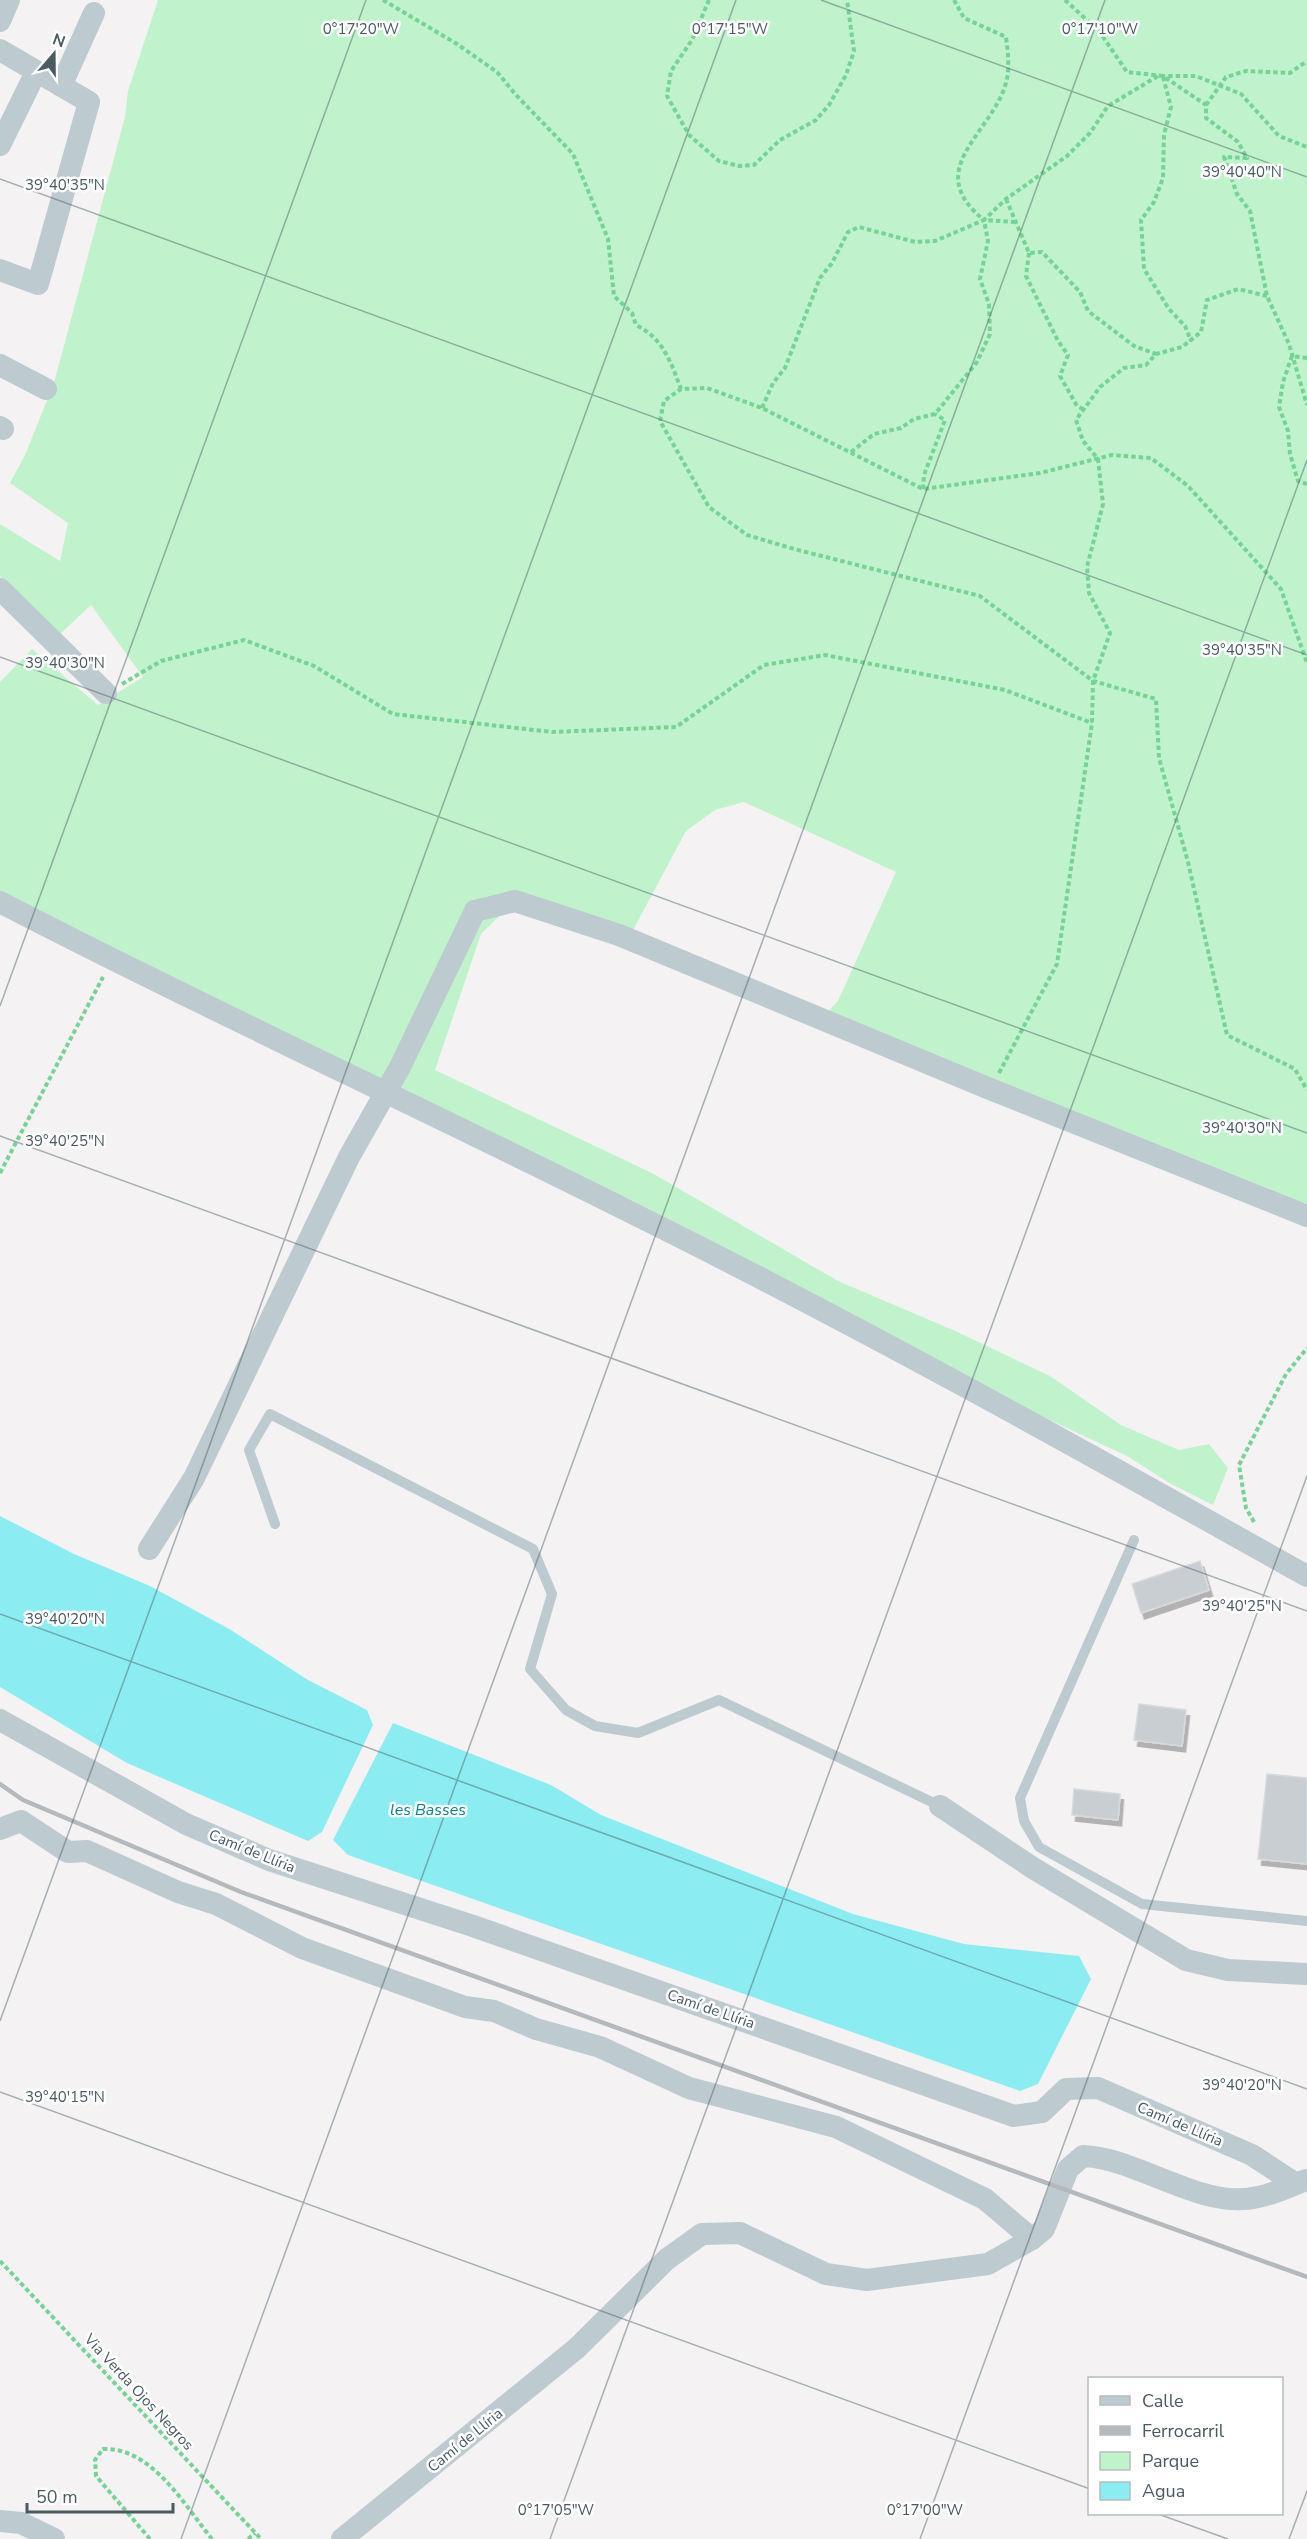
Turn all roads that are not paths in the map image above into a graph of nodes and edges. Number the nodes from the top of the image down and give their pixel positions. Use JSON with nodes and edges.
{"nodes":[{"id":1,"x":9,"y":0,"type":"edge"},
{"id":2,"x":94,"y":13,"type":"dead end"},
{"id":3,"x":0,"y":21,"type":"edge"},
{"id":4,"x":0,"y":50,"type":"edge"},
{"id":5,"x":36,"y":72,"type":"junction"},
{"id":6,"x":60,"y":86,"type":"junction"},
{"id":7,"x":0,"y":145,"type":"edge"},
{"id":8,"x":0,"y":270,"type":"edge"},
{"id":9,"x":0,"y":365,"type":"edge"},
{"id":10,"x":46,"y":389,"type":"dead end"},
{"id":11,"x":0,"y":589,"type":"edge"},
{"id":12,"x":106,"y":693,"type":"road end"},
{"id":13,"x":0,"y":902,"type":"edge"},
{"id":14,"x":386,"y":1092,"type":"junction"},
{"id":15,"x":1307,"y":1215,"type":"edge"},
{"id":16,"x":275,"y":1524,"type":"dead end"},
{"id":17,"x":1134,"y":1540,"type":"dead end"},
{"id":18,"x":149,"y":1549,"type":"dead end"},
{"id":19,"x":1307,"y":1576,"type":"edge"},
{"id":20,"x":0,"y":1720,"type":"edge"},
{"id":21,"x":940,"y":1806,"type":"joint"},
{"id":22,"x":0,"y":1829,"type":"edge"},
{"id":23,"x":1307,"y":1921,"type":"edge"},
{"id":24,"x":1307,"y":1974,"type":"edge"},
{"id":25,"x":1301,"y":2182,"type":"edge"},
{"id":26,"x":1032,"y":2238,"type":"junction"},
{"id":27,"x":0,"y":2521,"type":"edge"},
{"id":28,"x":54,"y":2539,"type":"edge"},
{"id":29,"x":342,"y":2539,"type":"edge"}],
"edges":[{"from":1,"to":3,"type":"street"},
{"from":2,"to":6,"type":"street"},
{"from":4,"to":5,"type":"street"},
{"from":5,"to":6,"type":"street"},
{"from":5,"to":7,"type":"street"},
{"from":6,"to":8,"type":"street"},
{"from":9,"to":10,"type":"street"},
{"from":11,"to":12,"type":"street"},
{"from":13,"to":14,"type":"street"},
{"from":14,"to":15,"type":"street"},
{"from":14,"to":18,"type":"street"},
{"from":14,"to":19,"type":"street"},
{"from":16,"to":21,"type":"lane"},
{"from":17,"to":23,"type":"lane"},
{"from":20,"to":25,"type":"street","name":"Camí de Llíria"},
{"from":21,"to":24,"type":"street"},
{"from":22,"to":26,"type":"street"},
{"from":25,"to":26,"type":"street","name":"Camí de Llíria"},
{"from":26,"to":29,"type":"street","name":"Camí de Llíria"},
{"from":27,"to":28,"type":"street"}]}
